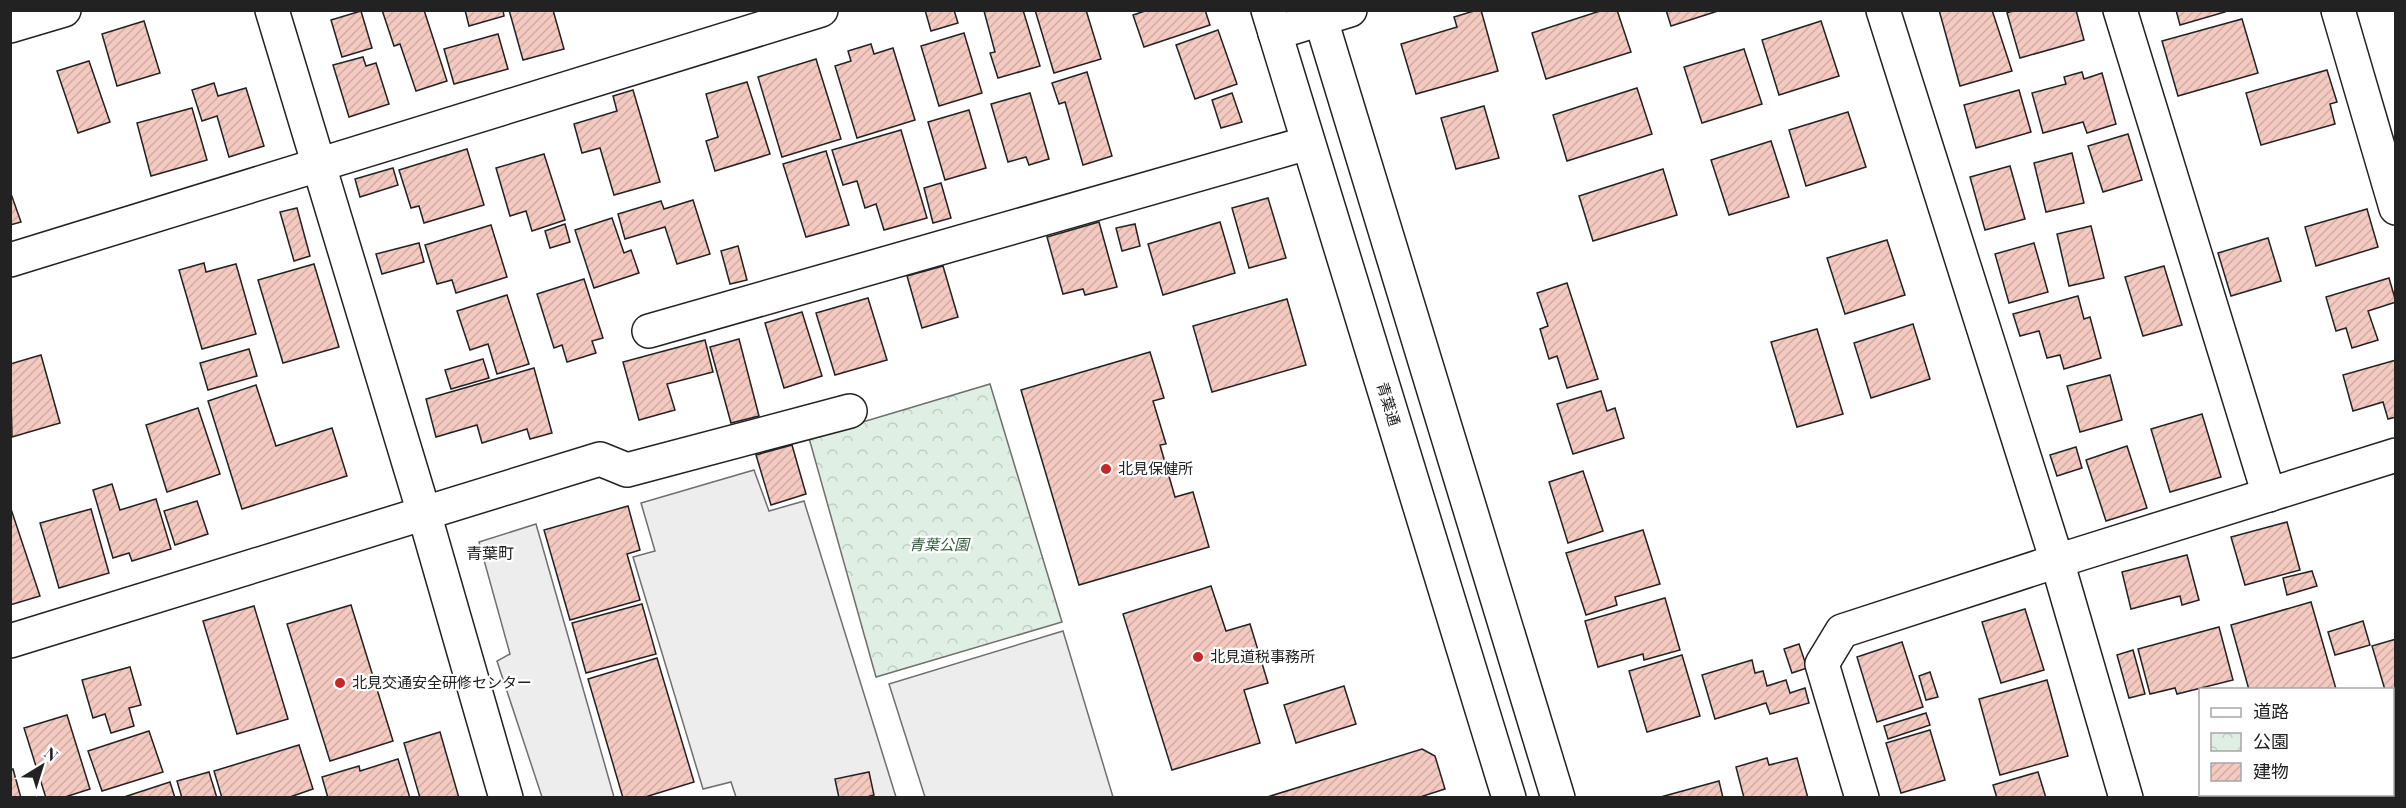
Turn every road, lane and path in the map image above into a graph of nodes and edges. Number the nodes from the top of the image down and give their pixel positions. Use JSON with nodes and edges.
{"nodes":[{"id":1,"x":64,"y":10,"type":"edge"},
{"id":2,"x":272,"y":10,"type":"edge"},
{"id":3,"x":821,"y":10,"type":"edge"},
{"id":4,"x":1883,"y":10,"type":"edge"},
{"id":5,"x":2120,"y":10,"type":"edge"},
{"id":6,"x":2338,"y":10,"type":"edge"},
{"id":7,"x":1330,"y":13,"type":"edge"},
{"id":8,"x":1271,"y":22,"type":"edge"},
{"id":9,"x":10,"y":26,"type":"edge"},
{"id":10,"x":1308,"y":143,"type":"junction"},
{"id":11,"x":318,"y":164,"type":"junction"},
{"id":12,"x":2396,"y":208,"type":"edge"},
{"id":13,"x":10,"y":260,"type":"edge"},
{"id":14,"x":650,"y":331,"type":"dead end"},
{"id":15,"x":850,"y":411,"type":"dead end"},
{"id":16,"x":2396,"y":455,"type":"edge"},
{"id":17,"x":2269,"y":495,"type":"junction"},
{"id":18,"x":424,"y":513,"type":"junction"},
{"id":19,"x":2057,"y":561,"type":"junction"},
{"id":20,"x":10,"y":640,"type":"edge"},
{"id":21,"x":506,"y":798,"type":"edge"},
{"id":22,"x":1509,"y":798,"type":"edge"},
{"id":23,"x":1558,"y":798,"type":"edge"},
{"id":24,"x":1862,"y":798,"type":"edge"},
{"id":25,"x":2126,"y":798,"type":"edge"}],
"edges":[{"from":1,"to":9,"type":"street"},
{"from":2,"to":11,"type":"street"},
{"from":3,"to":11,"type":"street"},
{"from":4,"to":19,"type":"street"},
{"from":5,"to":17,"type":"street"},
{"from":6,"to":12,"type":"street"},
{"from":7,"to":8,"type":"street"},
{"from":7,"to":23,"type":"street"},
{"from":8,"to":10,"type":"street","name":"青葉通"},
{"from":10,"to":14,"type":"street"},
{"from":10,"to":22,"type":"street","name":"青葉通"},
{"from":11,"to":13,"type":"street"},
{"from":11,"to":18,"type":"street"},
{"from":15,"to":18,"type":"street"},
{"from":16,"to":17,"type":"street"},
{"from":17,"to":19,"type":"street"},
{"from":18,"to":20,"type":"street"},
{"from":18,"to":21,"type":"street"},
{"from":19,"to":24,"type":"street"},
{"from":19,"to":25,"type":"street"}]}
